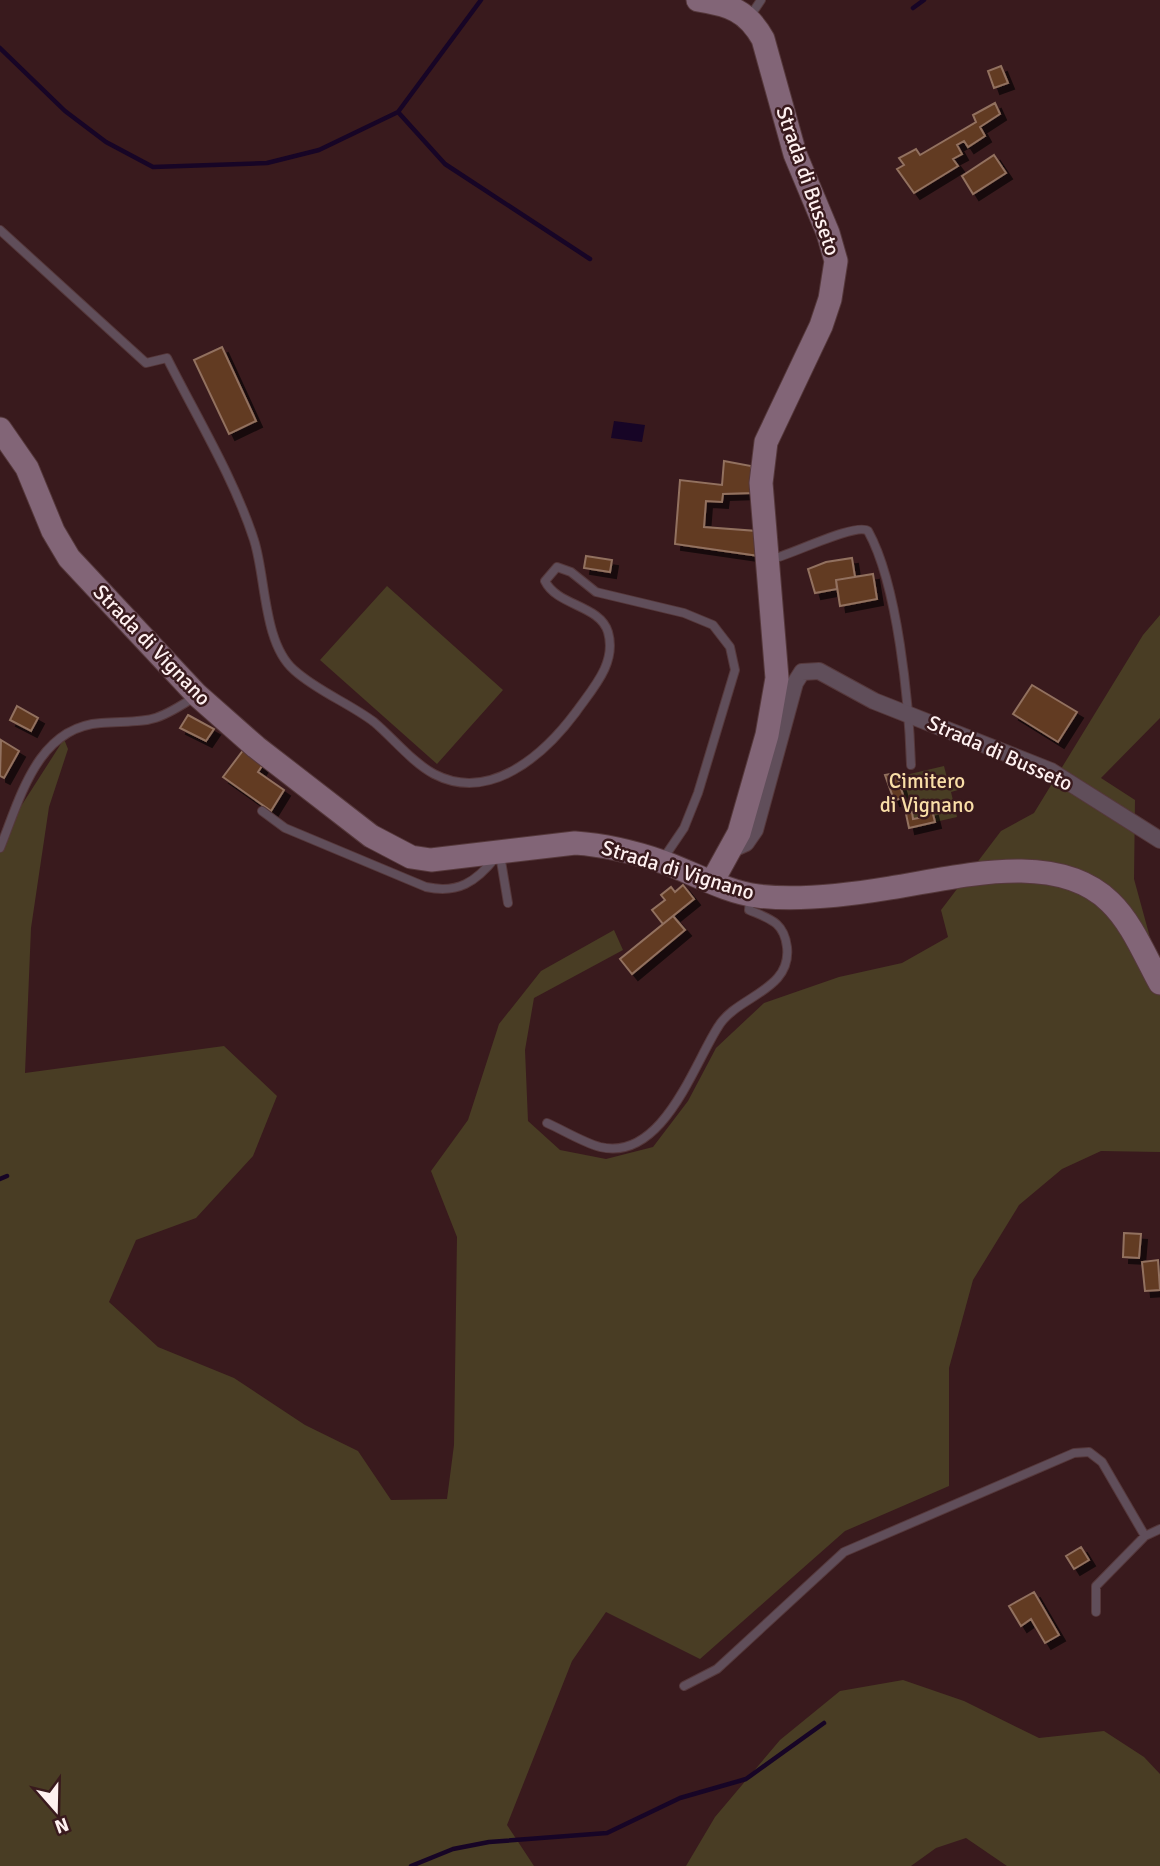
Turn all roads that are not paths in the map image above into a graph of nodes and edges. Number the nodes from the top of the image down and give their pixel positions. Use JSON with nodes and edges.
{"nodes":[{"id":1,"x":711,"y":1,"type":"edge"},
{"id":2,"x":755,"y":9,"type":"edge"},
{"id":3,"x":0,"y":230,"type":"edge"},
{"id":4,"x":0,"y":429,"type":"edge"},
{"id":5,"x":769,"y":560,"type":"junction"},
{"id":6,"x":197,"y":695,"type":"junction"},
{"id":7,"x":909,"y":713,"type":"junction"},
{"id":8,"x":911,"y":765,"type":"dead end"},
{"id":9,"x":262,"y":811,"type":"dead end"},
{"id":10,"x":1160,"y":840,"type":"edge"},
{"id":11,"x":0,"y":848,"type":"edge"},
{"id":12,"x":733,"y":849,"type":"junction"},
{"id":13,"x":500,"y":852,"type":"junction"},
{"id":14,"x":662,"y":861,"type":"junction"},
{"id":15,"x":712,"y":882,"type":"junction"},
{"id":16,"x":750,"y":895,"type":"junction"},
{"id":17,"x":508,"y":903,"type":"dead end"},
{"id":18,"x":1160,"y":983,"type":"edge"},
{"id":19,"x":547,"y":1123,"type":"dead end"},
{"id":20,"x":1160,"y":1529,"type":"edge"},
{"id":21,"x":1146,"y":1536,"type":"junction"},
{"id":22,"x":1096,"y":1612,"type":"dead end"},
{"id":23,"x":684,"y":1686,"type":"dead end"}],
"edges":[{"from":1,"to":2,"type":"street","name":"Strada di Busseto"},
{"from":2,"to":5,"type":"street","name":"Strada di Busseto"},
{"from":3,"to":14,"type":"lane"},
{"from":4,"to":6,"type":"street","name":"Strada di Vignano"},
{"from":5,"to":7,"type":"lane","name":"Strada di Busseto"},
{"from":5,"to":12,"type":"street","name":"Strada di Busseto"},
{"from":6,"to":11,"type":"lane"},
{"from":6,"to":13,"type":"street","name":"Strada di Vignano"},
{"from":7,"to":8,"type":"lane","name":"Strada di Busseto"},
{"from":7,"to":10,"type":"street","name":"Strada di Busseto"},
{"from":7,"to":12,"type":"street","name":"Strada di Busseto"},
{"from":9,"to":13,"type":"lane"},
{"from":12,"to":15,"type":"street","name":"Strada di Busseto"},
{"from":13,"to":14,"type":"street","name":"Strada di Vignano"},
{"from":13,"to":17,"type":"lane"},
{"from":14,"to":15,"type":"street","name":"Strada di Vignano"},
{"from":15,"to":16,"type":"street","name":"Strada di Vignano"},
{"from":16,"to":18,"type":"street","name":"Strada di Vignano"},
{"from":16,"to":19,"type":"lane"},
{"from":20,"to":21,"type":"lane"},
{"from":21,"to":22,"type":"lane"},
{"from":21,"to":23,"type":"lane"}]}
